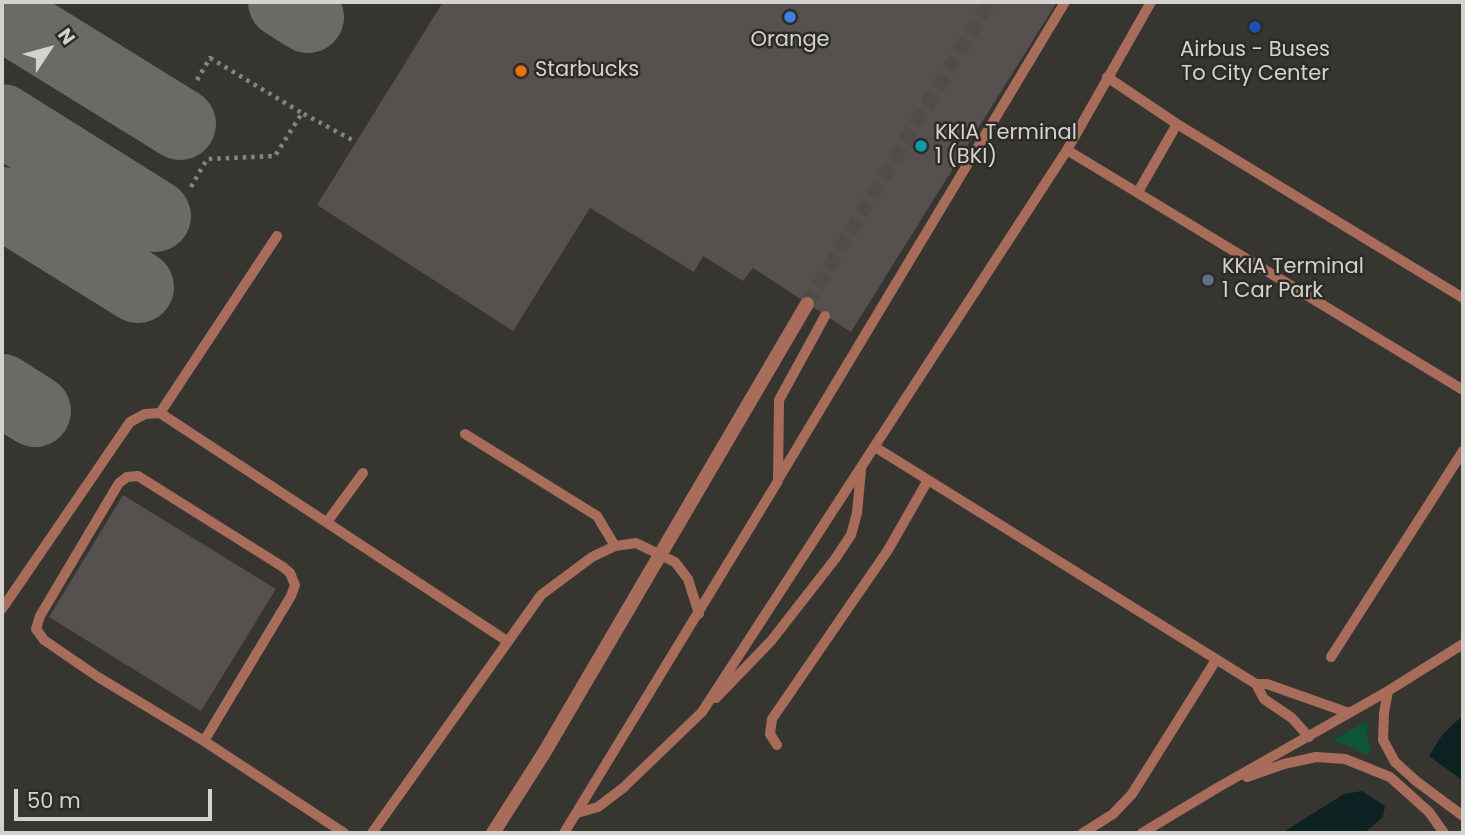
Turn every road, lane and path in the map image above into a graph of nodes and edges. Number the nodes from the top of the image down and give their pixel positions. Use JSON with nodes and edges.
{"nodes":[{"id":1,"x":1065,"y":2,"type":"edge"},
{"id":2,"x":1151,"y":2,"type":"edge"},
{"id":3,"x":1107,"y":77,"type":"junction"},
{"id":4,"x":197,"y":80,"type":"dead end"},
{"id":5,"x":302,"y":113,"type":"junction"},
{"id":6,"x":1177,"y":124,"type":"junction"},
{"id":7,"x":356,"y":142,"type":"dead end"},
{"id":8,"x":1067,"y":149,"type":"junction"},
{"id":9,"x":191,"y":187,"type":"dead end"},
{"id":10,"x":1138,"y":192,"type":"junction"},
{"id":11,"x":277,"y":236,"type":"dead end"},
{"id":12,"x":1463,"y":298,"type":"edge"},
{"id":13,"x":807,"y":304,"type":"tunnel mouth"},
{"id":14,"x":825,"y":316,"type":"dead end"},
{"id":15,"x":1463,"y":390,"type":"edge"},
{"id":16,"x":159,"y":413,"type":"junction"},
{"id":17,"x":465,"y":434,"type":"dead end"},
{"id":18,"x":875,"y":447,"type":"junction"},
{"id":19,"x":1463,"y":451,"type":"edge"},
{"id":20,"x":861,"y":466,"type":"junction"},
{"id":21,"x":363,"y":473,"type":"dead end"},
{"id":22,"x":928,"y":480,"type":"junction"},
{"id":23,"x":778,"y":481,"type":"junction"},
{"id":24,"x":327,"y":522,"type":"junction"},
{"id":25,"x":615,"y":546,"type":"junction"},
{"id":26,"x":2,"y":609,"type":"edge"},
{"id":27,"x":699,"y":614,"type":"junction"},
{"id":28,"x":507,"y":641,"type":"junction"},
{"id":29,"x":1463,"y":645,"type":"edge"},
{"id":30,"x":1331,"y":657,"type":"dead end"},
{"id":31,"x":1216,"y":660,"type":"junction"},
{"id":32,"x":1256,"y":684,"type":"junction"},
{"id":33,"x":1388,"y":691,"type":"junction"},
{"id":34,"x":702,"y":712,"type":"junction"},
{"id":35,"x":1349,"y":713,"type":"junction"},
{"id":36,"x":1309,"y":737,"type":"junction"},
{"id":37,"x":204,"y":741,"type":"junction"},
{"id":38,"x":778,"y":745,"type":"dead end"},
{"id":39,"x":1217,"y":788,"type":"junction"},
{"id":40,"x":577,"y":813,"type":"junction"},
{"id":41,"x":1463,"y":816,"type":"edge"},
{"id":42,"x":344,"y":833,"type":"edge"},
{"id":43,"x":372,"y":833,"type":"edge"},
{"id":44,"x":493,"y":833,"type":"edge"},
{"id":45,"x":564,"y":833,"type":"edge"},
{"id":46,"x":1083,"y":833,"type":"edge"},
{"id":47,"x":1142,"y":833,"type":"edge"},
{"id":48,"x":1444,"y":833,"type":"edge"}],
"edges":[{"from":1,"to":23,"type":"lane"},
{"from":2,"to":3,"type":"lane"},
{"from":3,"to":6,"type":"lane"},
{"from":3,"to":8,"type":"lane"},
{"from":4,"to":5,"type":"path"},
{"from":5,"to":7,"type":"path"},
{"from":5,"to":9,"type":"path"},
{"from":6,"to":10,"type":"lane"},
{"from":6,"to":12,"type":"lane"},
{"from":8,"to":10,"type":"lane"},
{"from":8,"to":18,"type":"lane"},
{"from":10,"to":15,"type":"lane"},
{"from":11,"to":16,"type":"lane"},
{"from":13,"to":44,"type":"street"},
{"from":14,"to":23,"type":"lane"},
{"from":16,"to":24,"type":"lane"},
{"from":16,"to":26,"type":"lane"},
{"from":17,"to":25,"type":"lane"},
{"from":18,"to":20,"type":"lane"},
{"from":18,"to":22,"type":"lane"},
{"from":19,"to":30,"type":"lane"},
{"from":20,"to":34,"type":"lane"},
{"from":20,"to":34,"type":"lane"},
{"from":21,"to":24,"type":"lane"},
{"from":22,"to":31,"type":"lane"},
{"from":22,"to":38,"type":"lane"},
{"from":23,"to":27,"type":"lane"},
{"from":24,"to":28,"type":"lane"},
{"from":25,"to":27,"type":"lane"},
{"from":25,"to":28,"type":"lane"},
{"from":27,"to":40,"type":"lane"},
{"from":28,"to":43,"type":"lane"},
{"from":29,"to":33,"type":"lane"},
{"from":31,"to":32,"type":"lane"},
{"from":31,"to":46,"type":"lane"},
{"from":32,"to":35,"type":"lane"},
{"from":32,"to":36,"type":"lane"},
{"from":33,"to":35,"type":"lane"},
{"from":33,"to":41,"type":"lane"},
{"from":34,"to":40,"type":"lane"},
{"from":35,"to":36,"type":"lane"},
{"from":36,"to":39,"type":"lane"},
{"from":37,"to":37,"type":"lane"},
{"from":37,"to":42,"type":"lane"},
{"from":39,"to":47,"type":"lane"},
{"from":39,"to":48,"type":"lane"},
{"from":40,"to":45,"type":"lane"}]}
